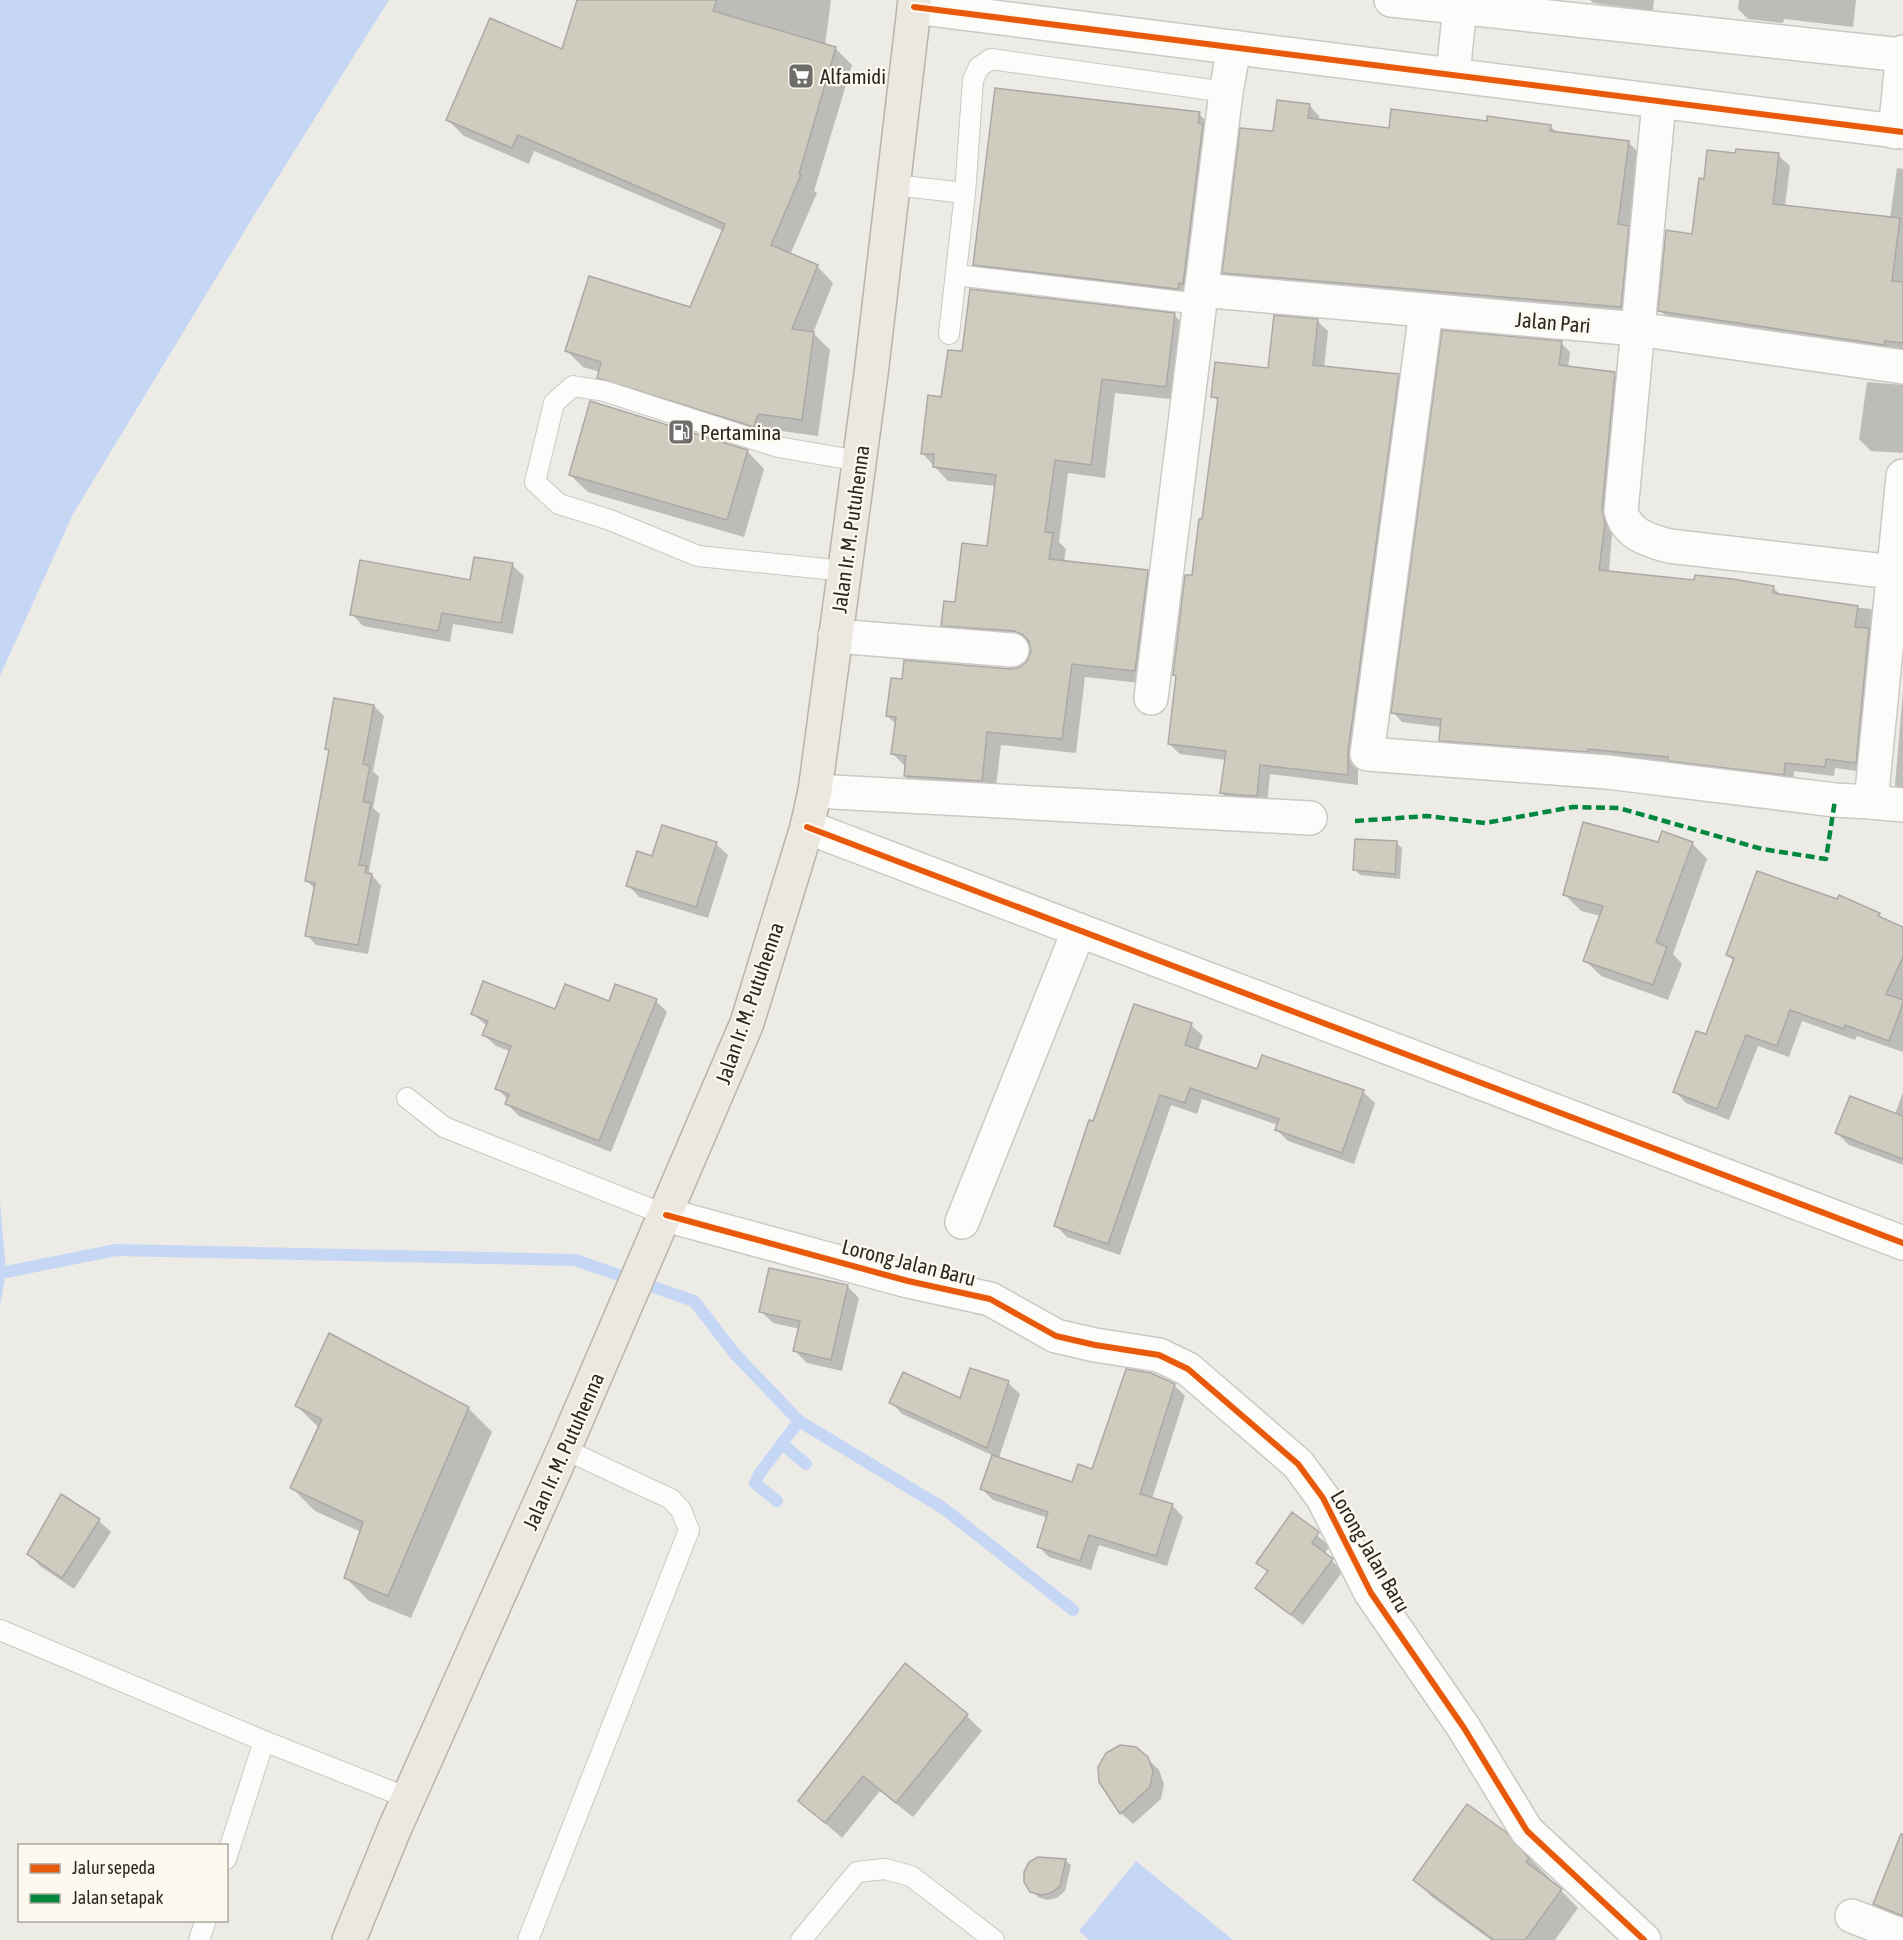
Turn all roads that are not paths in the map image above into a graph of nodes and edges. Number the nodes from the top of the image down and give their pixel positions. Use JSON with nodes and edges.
{"nodes":[{"id":1,"x":1391,"y":0,"type":"edge"},
{"id":2,"x":915,"y":4,"type":"edge"},
{"id":3,"x":1460,"y":7,"type":"junction"},
{"id":4,"x":1234,"y":47,"type":"junction"},
{"id":5,"x":1903,"y":54,"type":"edge"},
{"id":6,"x":1453,"y":74,"type":"junction"},
{"id":7,"x":1226,"y":92,"type":"junction"},
{"id":8,"x":1659,"y":102,"type":"junction"},
{"id":9,"x":1899,"y":132,"type":"edge"},
{"id":10,"x":894,"y":185,"type":"junction"},
{"id":11,"x":965,"y":193,"type":"junction"},
{"id":12,"x":956,"y":275,"type":"junction"},
{"id":13,"x":1200,"y":297,"type":"junction"},
{"id":14,"x":1426,"y":311,"type":"junction"},
{"id":15,"x":1637,"y":329,"type":"junction"},
{"id":16,"x":949,"y":334,"type":"dead end"},
{"id":17,"x":1903,"y":367,"type":"edge"},
{"id":18,"x":859,"y":461,"type":"junction"},
{"id":19,"x":1903,"y":476,"type":"edge"},
{"id":20,"x":844,"y":571,"type":"junction"},
{"id":21,"x":1893,"y":572,"type":"junction"},
{"id":22,"x":835,"y":636,"type":"junction"},
{"id":23,"x":1012,"y":650,"type":"dead end"},
{"id":24,"x":1151,"y":698,"type":"dead end"},
{"id":25,"x":815,"y":791,"type":"junction"},
{"id":26,"x":1870,"y":802,"type":"junction"},
{"id":27,"x":1903,"y":805,"type":"edge"},
{"id":28,"x":1310,"y":818,"type":"dead end"},
{"id":29,"x":807,"y":827,"type":"junction"},
{"id":30,"x":1079,"y":930,"type":"junction"},
{"id":31,"x":407,"y":1098,"type":"dead end"},
{"id":32,"x":962,"y":1222,"type":"dead end"},
{"id":33,"x":663,"y":1223,"type":"junction"},
{"id":34,"x":1903,"y":1244,"type":"edge"},
{"id":35,"x":564,"y":1449,"type":"junction"},
{"id":36,"x":0,"y":1630,"type":"edge"},
{"id":37,"x":264,"y":1741,"type":"junction"},
{"id":38,"x":408,"y":1798,"type":"junction"},
{"id":39,"x":228,"y":1853,"type":"edge"},
{"id":40,"x":1852,"y":1916,"type":"dead end"},
{"id":41,"x":205,"y":1922,"type":"edge"},
{"id":42,"x":1903,"y":1936,"type":"edge"},
{"id":43,"x":199,"y":1940,"type":"edge"},
{"id":44,"x":349,"y":1940,"type":"edge"},
{"id":45,"x":528,"y":1940,"type":"edge"},
{"id":46,"x":801,"y":1940,"type":"edge"},
{"id":47,"x":994,"y":1940,"type":"edge"},
{"id":48,"x":1644,"y":1940,"type":"edge"}],
"edges":[{"from":1,"to":3,"type":"street"},
{"from":2,"to":4,"type":"street"},
{"from":2,"to":10,"type":"highway","name":"Jalan Ir. M. Putuhenna"},
{"from":3,"to":5,"type":"street"},
{"from":3,"to":6,"type":"street"},
{"from":4,"to":6,"type":"street"},
{"from":4,"to":7,"type":"street"},
{"from":5,"to":9,"type":"street"},
{"from":6,"to":8,"type":"street"},
{"from":7,"to":11,"type":"lane"},
{"from":7,"to":13,"type":"street"},
{"from":8,"to":9,"type":"street"},
{"from":8,"to":15,"type":"street"},
{"from":10,"to":11,"type":"lane"},
{"from":10,"to":18,"type":"highway","name":"Jalan Ir. M. Putuhenna"},
{"from":11,"to":12,"type":"lane"},
{"from":12,"to":13,"type":"lane"},
{"from":12,"to":16,"type":"lane"},
{"from":13,"to":14,"type":"street","name":"Jalan Pari"},
{"from":13,"to":24,"type":"street"},
{"from":14,"to":15,"type":"street","name":"Jalan Pari"},
{"from":14,"to":26,"type":"street"},
{"from":15,"to":17,"type":"street","name":"Jalan Pari"},
{"from":15,"to":21,"type":"street"},
{"from":18,"to":20,"type":"highway","name":"Jalan Ir. M. Putuhenna"},
{"from":18,"to":20,"type":"lane"},
{"from":19,"to":21,"type":"street"},
{"from":20,"to":22,"type":"highway","name":"Jalan Ir. M. Putuhenna"},
{"from":21,"to":26,"type":"street"},
{"from":22,"to":23,"type":"street"},
{"from":22,"to":25,"type":"highway","name":"Jalan Ir. M. Putuhenna"},
{"from":25,"to":28,"type":"street"},
{"from":25,"to":29,"type":"highway","name":"Jalan Ir. M. Putuhenna"},
{"from":26,"to":27,"type":"street"},
{"from":29,"to":30,"type":"street"},
{"from":29,"to":33,"type":"highway","name":"Jalan Ir. M. Putuhenna"},
{"from":30,"to":32,"type":"street"},
{"from":30,"to":34,"type":"street"},
{"from":31,"to":33,"type":"lane"},
{"from":33,"to":35,"type":"highway","name":"Jalan Ir. M. Putuhenna"},
{"from":33,"to":48,"type":"street","name":"Lorong Jalan Baru"},
{"from":35,"to":38,"type":"highway","name":"Jalan Ir. M. Putuhenna"},
{"from":35,"to":45,"type":"lane"},
{"from":36,"to":37,"type":"lane"},
{"from":37,"to":38,"type":"lane"},
{"from":37,"to":39,"type":"lane"},
{"from":38,"to":44,"type":"highway","name":"Jalan Ir. M. Putuhenna"},
{"from":40,"to":42,"type":"street"},
{"from":41,"to":43,"type":"lane"},
{"from":46,"to":47,"type":"lane"}]}
